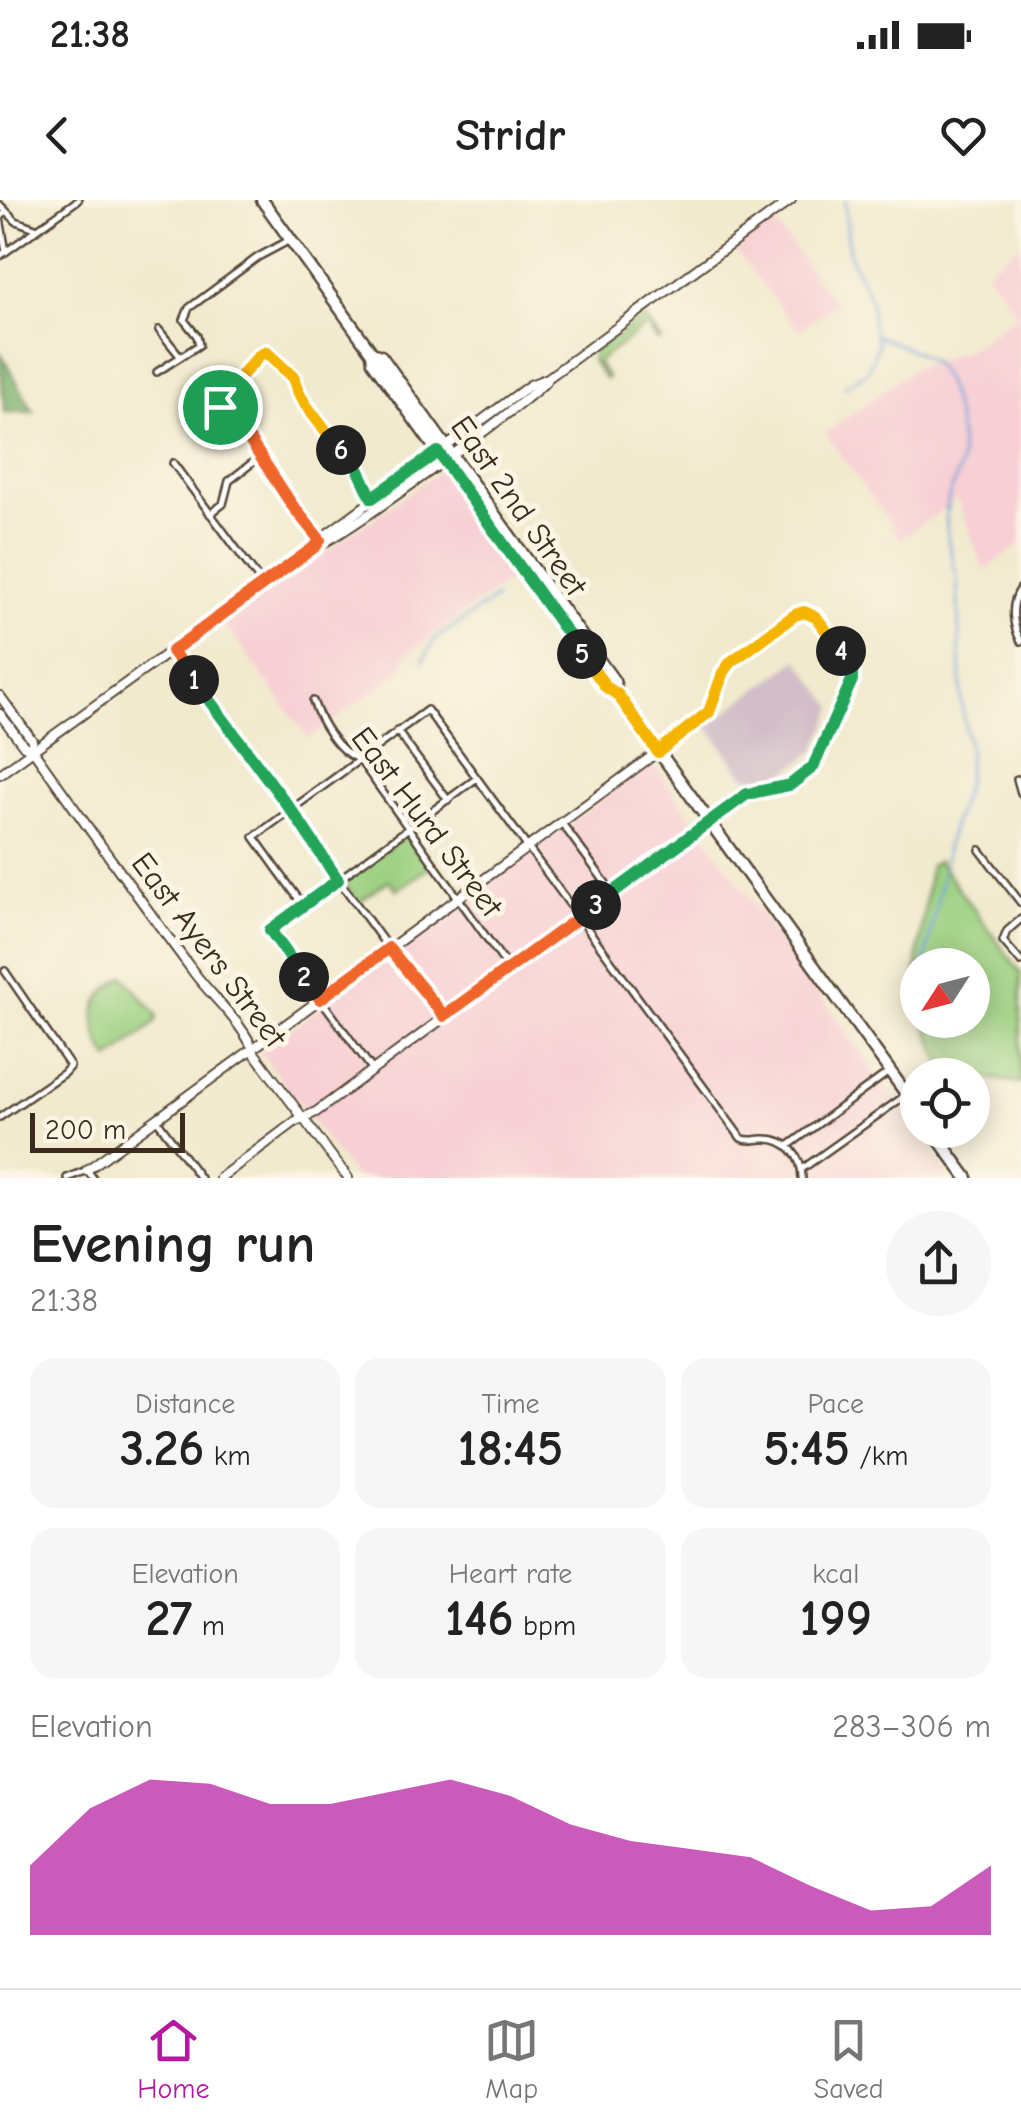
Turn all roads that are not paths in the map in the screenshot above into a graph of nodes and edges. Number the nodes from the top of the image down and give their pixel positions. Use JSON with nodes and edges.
{"nodes":[{"id":1,"x":78,"y":200,"type":"edge"},
{"id":2,"x":262,"y":200,"type":"edge"},
{"id":3,"x":792,"y":200,"type":"edge"},
{"id":4,"x":0,"y":205,"type":"edge"},
{"id":5,"x":6,"y":212,"type":"junction"},
{"id":6,"x":38,"y":229,"type":"junction"},
{"id":7,"x":290,"y":240,"type":"junction"},
{"id":8,"x":3,"y":254,"type":"edge"},
{"id":9,"x":159,"y":330,"type":"dead end"},
{"id":10,"x":183,"y":357,"type":"junction"},
{"id":11,"x":158,"y":372,"type":"dead end"},
{"id":12,"x":445,"y":453,"type":"junction"},
{"id":13,"x":173,"y":463,"type":"dead end"},
{"id":14,"x":252,"y":463,"type":"dead end"},
{"id":15,"x":372,"y":498,"type":"junction"},
{"id":16,"x":210,"y":514,"type":"junction"},
{"id":17,"x":318,"y":543,"type":"junction"},
{"id":18,"x":504,"y":545,"type":"junction"},
{"id":19,"x":520,"y":550,"type":"junction"},
{"id":20,"x":263,"y":586,"type":"junction"},
{"id":21,"x":1021,"y":588,"type":"edge"},
{"id":22,"x":1021,"y":641,"type":"edge"},
{"id":23,"x":575,"y":643,"type":"junction"},
{"id":24,"x":172,"y":651,"type":"junction"},
{"id":25,"x":599,"y":662,"type":"junction"},
{"id":26,"x":618,"y":695,"type":"junction"},
{"id":27,"x":0,"y":696,"type":"edge"},
{"id":28,"x":313,"y":701,"type":"dead end"},
{"id":29,"x":0,"y":714,"type":"edge"},
{"id":30,"x":397,"y":732,"type":"junction"},
{"id":31,"x":33,"y":750,"type":"junction"},
{"id":32,"x":658,"y":752,"type":"junction"},
{"id":33,"x":359,"y":758,"type":"junction"},
{"id":34,"x":0,"y":774,"type":"edge"},
{"id":35,"x":477,"y":778,"type":"junction"},
{"id":36,"x":1017,"y":779,"type":"dead end"},
{"id":37,"x":1021,"y":793,"type":"edge"},
{"id":38,"x":448,"y":800,"type":"junction"},
{"id":39,"x":290,"y":809,"type":"junction"},
{"id":40,"x":561,"y":822,"type":"junction"},
{"id":41,"x":709,"y":822,"type":"junction"},
{"id":42,"x":409,"y":828,"type":"junction"},
{"id":43,"x":526,"y":848,"type":"junction"},
{"id":44,"x":980,"y":850,"type":"dead end"},
{"id":45,"x":338,"y":880,"type":"junction"},
{"id":46,"x":613,"y":892,"type":"junction"},
{"id":47,"x":460,"y":898,"type":"junction"},
{"id":48,"x":303,"y":904,"type":"junction"},
{"id":49,"x":1021,"y":904,"type":"edge"},
{"id":50,"x":578,"y":918,"type":"junction"},
{"id":51,"x":1021,"y":919,"type":"edge"},
{"id":52,"x":389,"y":948,"type":"junction"},
{"id":53,"x":1021,"y":962,"type":"edge"},
{"id":54,"x":509,"y":969,"type":"junction"},
{"id":55,"x":5,"y":971,"type":"dead end"},
{"id":56,"x":320,"y":999,"type":"junction"},
{"id":57,"x":444,"y":1016,"type":"junction"},
{"id":58,"x":252,"y":1048,"type":"junction"},
{"id":59,"x":372,"y":1069,"type":"junction"},
{"id":60,"x":890,"y":1072,"type":"junction"},
{"id":61,"x":900,"y":1086,"type":"edge"},
{"id":62,"x":900,"y":1099,"type":"edge"},
{"id":63,"x":0,"y":1116,"type":"edge"},
{"id":64,"x":302,"y":1118,"type":"junction"},
{"id":65,"x":157,"y":1119,"type":"junction"},
{"id":66,"x":788,"y":1146,"type":"junction"},
{"id":67,"x":945,"y":1148,"type":"edge"},
{"id":68,"x":802,"y":1168,"type":"junction"},
{"id":69,"x":90,"y":1174,"type":"edge"},
{"id":70,"x":67,"y":1178,"type":"edge"},
{"id":71,"x":200,"y":1178,"type":"edge"},
{"id":72,"x":220,"y":1178,"type":"edge"},
{"id":73,"x":348,"y":1178,"type":"edge"},
{"id":74,"x":802,"y":1178,"type":"edge"},
{"id":75,"x":967,"y":1178,"type":"edge"}],
"edges":[{"from":1,"to":6,"type":"street"},
{"from":2,"to":7,"type":"main road","name":"East 2nd Street"},
{"from":3,"to":12,"type":"street"},
{"from":4,"to":5,"type":"street"},
{"from":5,"to":6,"type":"street"},
{"from":5,"to":8,"type":"street"},
{"from":6,"to":8,"type":"street"},
{"from":7,"to":10,"type":"street"},
{"from":7,"to":12,"type":"main road","name":"East 2nd Street"},
{"from":9,"to":10,"type":"street"},
{"from":10,"to":11,"type":"street"},
{"from":12,"to":15,"type":"street"},
{"from":12,"to":17,"type":"street"},
{"from":12,"to":18,"type":"main road","name":"East 2nd Street"},
{"from":12,"to":19,"type":"main road","name":"East 2nd Street"},
{"from":13,"to":16,"type":"street"},
{"from":14,"to":16,"type":"street"},
{"from":15,"to":17,"type":"street"},
{"from":15,"to":17,"type":"street"},
{"from":16,"to":20,"type":"street"},
{"from":17,"to":20,"type":"street"},
{"from":18,"to":19,"type":"main road"},
{"from":18,"to":23,"type":"main road","name":"East 2nd Street"},
{"from":19,"to":25,"type":"main road","name":"East 2nd Street"},
{"from":20,"to":24,"type":"street"},
{"from":21,"to":22,"type":"street"},
{"from":23,"to":25,"type":"main road"},
{"from":23,"to":26,"type":"main road","name":"East 2nd Street"},
{"from":24,"to":31,"type":"street"},
{"from":24,"to":39,"type":"street"},
{"from":25,"to":26,"type":"main road","name":"East 2nd Street"},
{"from":26,"to":32,"type":"main road","name":"East 2nd Street"},
{"from":27,"to":31,"type":"street"},
{"from":28,"to":33,"type":"street","name":"East Hurd Street"},
{"from":29,"to":31,"type":"street"},
{"from":30,"to":33,"type":"street"},
{"from":30,"to":35,"type":"street"},
{"from":30,"to":38,"type":"street"},
{"from":31,"to":34,"type":"street"},
{"from":31,"to":58,"type":"street","name":"East Ayers Street"},
{"from":32,"to":40,"type":"street"},
{"from":32,"to":41,"type":"main road","name":"East 2nd Street"},
{"from":32,"to":41,"type":"street"},
{"from":33,"to":39,"type":"street"},
{"from":33,"to":42,"type":"street","name":"East Hurd Street"},
{"from":35,"to":38,"type":"street"},
{"from":35,"to":43,"type":"street"},
{"from":36,"to":37,"type":"street"},
{"from":38,"to":42,"type":"street"},
{"from":39,"to":45,"type":"street"},
{"from":39,"to":48,"type":"street"},
{"from":40,"to":43,"type":"street"},
{"from":40,"to":46,"type":"street"},
{"from":41,"to":46,"type":"street"},
{"from":41,"to":60,"type":"main road","name":"East 2nd Street"},
{"from":42,"to":45,"type":"street"},
{"from":42,"to":47,"type":"street","name":"East Hurd Street"},
{"from":43,"to":47,"type":"street"},
{"from":43,"to":50,"type":"street"},
{"from":44,"to":49,"type":"street"},
{"from":45,"to":48,"type":"street"},
{"from":45,"to":52,"type":"street"},
{"from":46,"to":50,"type":"street"},
{"from":47,"to":52,"type":"street"},
{"from":47,"to":54,"type":"street","name":"East Hurd Street"},
{"from":48,"to":56,"type":"street"},
{"from":50,"to":54,"type":"street"},
{"from":50,"to":66,"type":"street"},
{"from":51,"to":53,"type":"street"},
{"from":52,"to":56,"type":"street"},
{"from":52,"to":57,"type":"street"},
{"from":54,"to":57,"type":"street"},
{"from":55,"to":63,"type":"street"},
{"from":56,"to":58,"type":"street"},
{"from":56,"to":59,"type":"street"},
{"from":57,"to":59,"type":"street"},
{"from":58,"to":64,"type":"street","name":"East Ayers Street"},
{"from":58,"to":65,"type":"street"},
{"from":59,"to":64,"type":"street"},
{"from":60,"to":61,"type":"main road","name":"East 2nd Street"},
{"from":60,"to":66,"type":"street"},
{"from":62,"to":68,"type":"street"},
{"from":64,"to":72,"type":"street"},
{"from":64,"to":73,"type":"street","name":"East Ayers Street"},
{"from":65,"to":69,"type":"street"},
{"from":65,"to":71,"type":"street"},
{"from":66,"to":68,"type":"street"},
{"from":67,"to":75,"type":"main road"},
{"from":68,"to":74,"type":"street"},
{"from":69,"to":70,"type":"street"}]}
